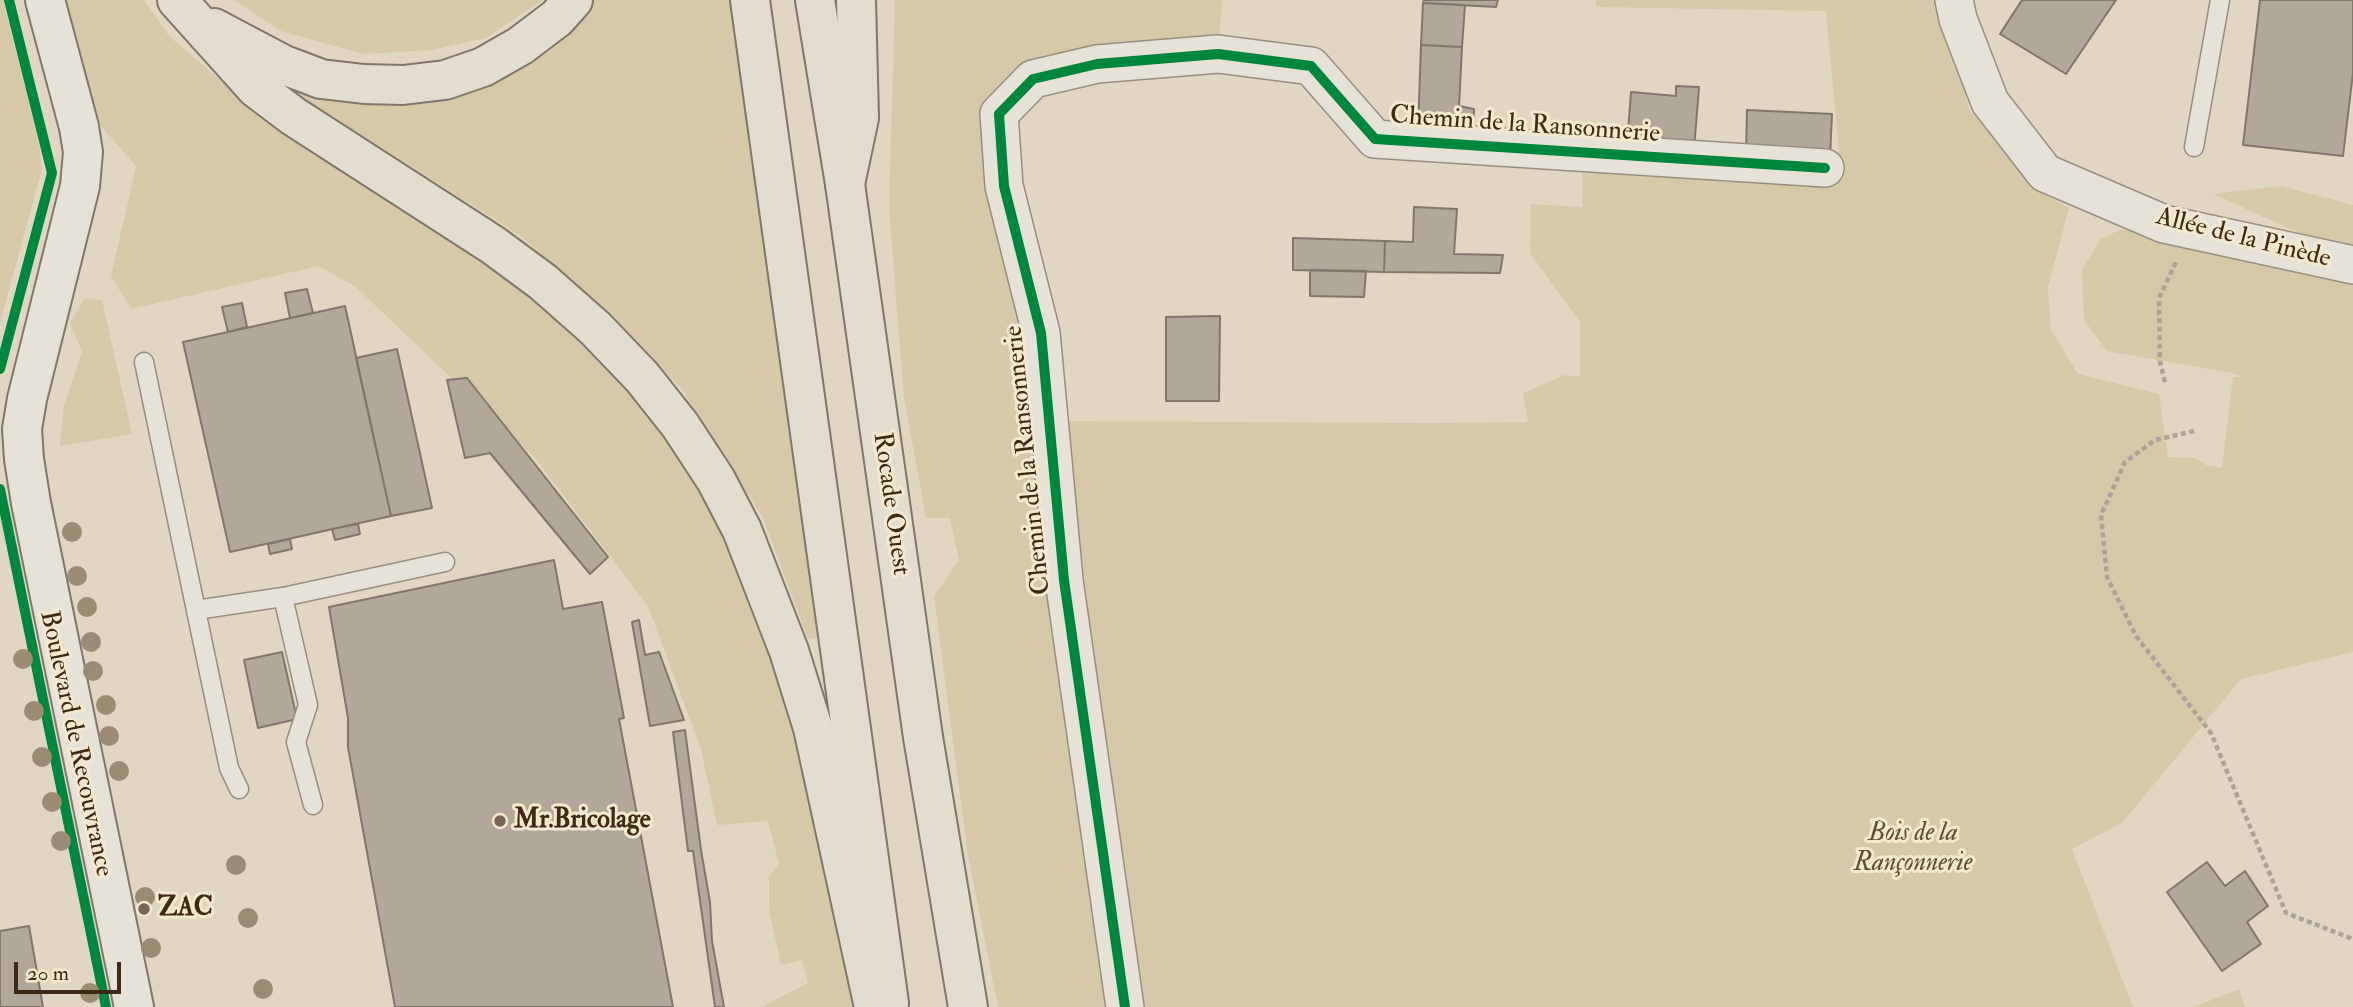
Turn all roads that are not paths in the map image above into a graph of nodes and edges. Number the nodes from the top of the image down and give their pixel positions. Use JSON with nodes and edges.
{"nodes":[{"id":1,"x":45,"y":0,"type":"edge"},
{"id":2,"x":573,"y":0,"type":"edge"},
{"id":3,"x":750,"y":0,"type":"edge"},
{"id":4,"x":815,"y":0,"type":"edge"},
{"id":5,"x":856,"y":0,"type":"edge"},
{"id":6,"x":1954,"y":0,"type":"edge"},
{"id":7,"x":2220,"y":0,"type":"edge"},
{"id":8,"x":182,"y":7,"type":"edge"},
{"id":9,"x":2194,"y":146,"type":"dead end"},
{"id":10,"x":1825,"y":168,"type":"dead end"},
{"id":11,"x":845,"y":184,"type":"junction"},
{"id":12,"x":2353,"y":265,"type":"edge"},
{"id":13,"x":144,"y":362,"type":"dead end"},
{"id":14,"x":445,"y":562,"type":"dead end"},
{"id":15,"x":283,"y":597,"type":"junction"},
{"id":16,"x":196,"y":610,"type":"junction"},
{"id":17,"x":239,"y":789,"type":"dead end"},
{"id":18,"x":313,"y":805,"type":"dead end"},
{"id":19,"x":134,"y":1007,"type":"edge"},
{"id":20,"x":873,"y":1007,"type":"edge"},
{"id":21,"x":890,"y":1007,"type":"edge"},
{"id":22,"x":968,"y":1007,"type":"edge"},
{"id":23,"x":1125,"y":1007,"type":"edge"}],
"edges":[{"from":1,"to":19,"type":"street","name":"Boulevard de Recouvrance"},
{"from":2,"to":8,"type":"main road"},
{"from":3,"to":21,"type":"main road"},
{"from":4,"to":11,"type":"main road","name":"Rocade Ouest"},
{"from":5,"to":11,"type":"main road"},
{"from":6,"to":12,"type":"street","name":"Allée de la Pinède"},
{"from":7,"to":9,"type":"lane"},
{"from":8,"to":20,"type":"main road"},
{"from":10,"to":23,"type":"street","name":"Chemin de la Ransonnerie"},
{"from":11,"to":22,"type":"main road","name":"Rocade Ouest"},
{"from":13,"to":16,"type":"lane"},
{"from":14,"to":15,"type":"lane"},
{"from":15,"to":16,"type":"lane"},
{"from":15,"to":18,"type":"lane"},
{"from":16,"to":17,"type":"lane"}]}
